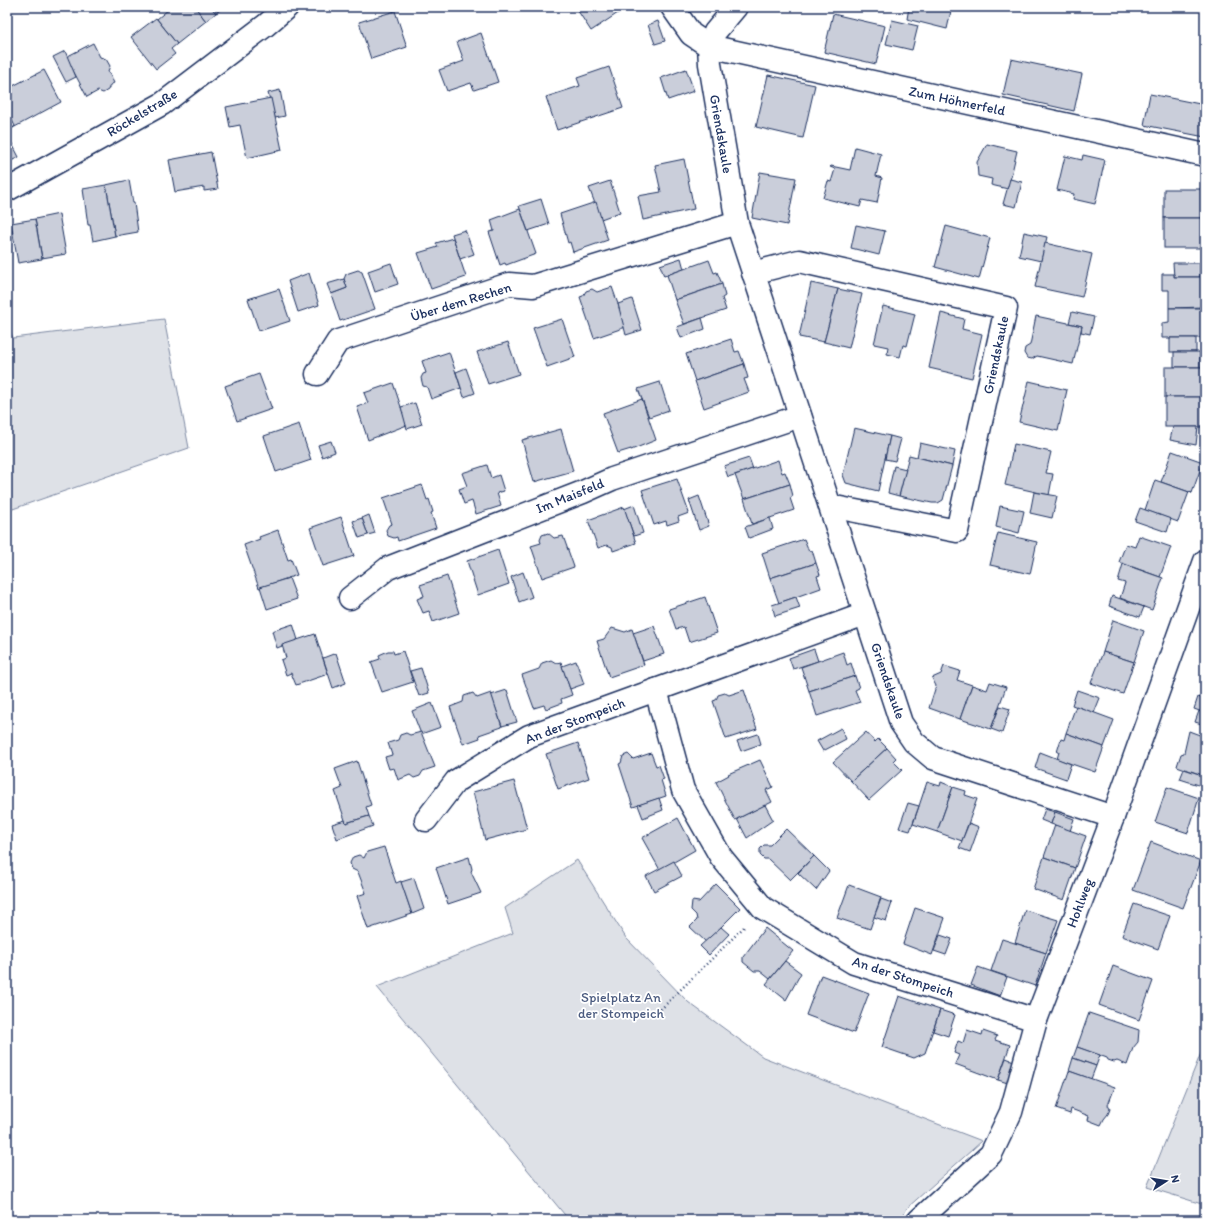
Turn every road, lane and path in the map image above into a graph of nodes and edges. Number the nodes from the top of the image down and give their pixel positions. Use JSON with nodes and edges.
{"nodes":[{"id":1,"x":287,"y":7,"type":"edge"},
{"id":2,"x":672,"y":7,"type":"edge"},
{"id":3,"x":736,"y":7,"type":"edge"},
{"id":4,"x":709,"y":46,"type":"junction"},
{"id":5,"x":1205,"y":155,"type":"edge"},
{"id":6,"x":7,"y":190,"type":"edge"},
{"id":7,"x":737,"y":223,"type":"junction"},
{"id":8,"x":753,"y":273,"type":"junction"},
{"id":9,"x":317,"y":374,"type":"dead end"},
{"id":10,"x":800,"y":416,"type":"junction"},
{"id":11,"x":830,"y":506,"type":"junction"},
{"id":12,"x":1205,"y":561,"type":"edge"},
{"id":13,"x":350,"y":598,"type":"dead end"},
{"id":14,"x":865,"y":614,"type":"junction"},
{"id":15,"x":656,"y":690,"type":"junction"},
{"id":16,"x":1113,"y":817,"type":"junction"},
{"id":17,"x":426,"y":820,"type":"dead end"},
{"id":18,"x":763,"y":908,"type":"junction"},
{"id":19,"x":655,"y":1015,"type":"dead end"},
{"id":20,"x":1036,"y":1020,"type":"junction"},
{"id":21,"x":919,"y":1220,"type":"edge"}],
"edges":[{"from":1,"to":6,"type":"street","name":"Röckelstraße"},
{"from":2,"to":4,"type":"street"},
{"from":3,"to":4,"type":"street"},
{"from":4,"to":5,"type":"street","name":"Zum Höhnerfeld"},
{"from":4,"to":7,"type":"street","name":"Griendskaule"},
{"from":7,"to":8,"type":"street","name":"Griendskaule"},
{"from":7,"to":9,"type":"street","name":"Über dem Rechen"},
{"from":8,"to":10,"type":"street","name":"Griendskaule"},
{"from":8,"to":11,"type":"street","name":"Griendskaule"},
{"from":10,"to":11,"type":"street","name":"Griendskaule"},
{"from":10,"to":13,"type":"street","name":"Im Maisfeld"},
{"from":11,"to":14,"type":"street","name":"Griendskaule"},
{"from":12,"to":16,"type":"street","name":"Hohlweg"},
{"from":14,"to":15,"type":"street","name":"An der Stompeich"},
{"from":14,"to":16,"type":"street","name":"Griendskaule"},
{"from":15,"to":17,"type":"street","name":"An der Stompeich"},
{"from":15,"to":18,"type":"street","name":"An der Stompeich"},
{"from":16,"to":20,"type":"street","name":"Hohlweg"},
{"from":18,"to":19,"type":"path"},
{"from":18,"to":20,"type":"street","name":"An der Stompeich"},
{"from":20,"to":21,"type":"street","name":"Hohlweg"}]}
